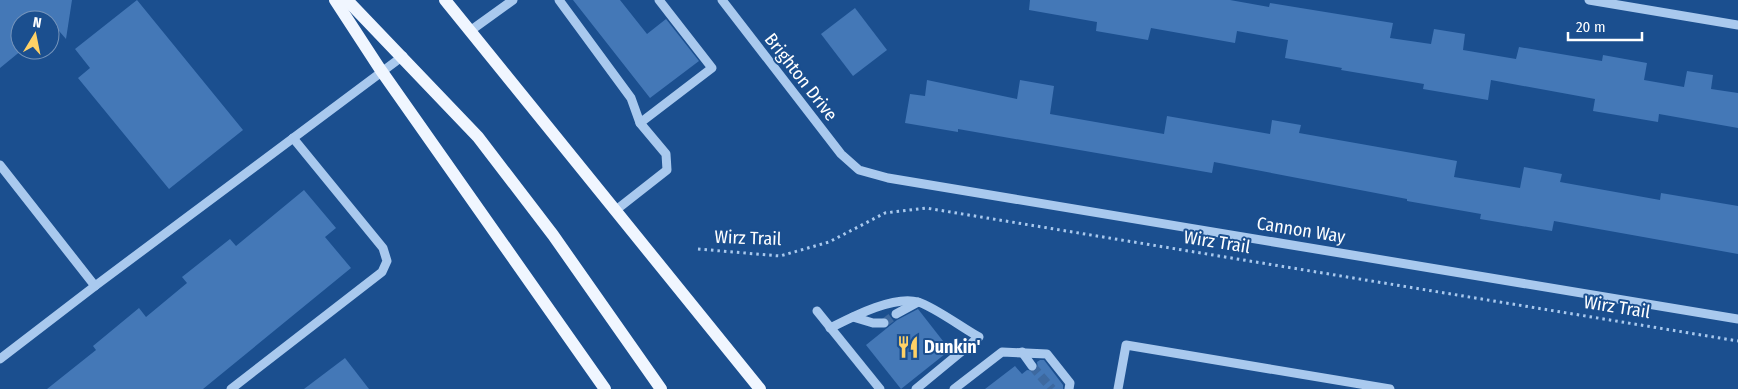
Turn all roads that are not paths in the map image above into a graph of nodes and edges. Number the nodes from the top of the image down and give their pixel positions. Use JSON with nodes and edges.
{"nodes":[{"id":1,"x":335,"y":0,"type":"edge"},
{"id":2,"x":347,"y":0,"type":"edge"},
{"id":3,"x":444,"y":0,"type":"edge"},
{"id":4,"x":514,"y":0,"type":"edge"},
{"id":5,"x":559,"y":0,"type":"edge"},
{"id":6,"x":659,"y":0,"type":"edge"},
{"id":7,"x":722,"y":0,"type":"edge"},
{"id":8,"x":1589,"y":0,"type":"edge"},
{"id":9,"x":1738,"y":25,"type":"edge"},
{"id":10,"x":470,"y":31,"type":"junction"},
{"id":11,"x":403,"y":56,"type":"junction"},
{"id":12,"x":382,"y":72,"type":"junction"},
{"id":13,"x":640,"y":123,"type":"junction"},
{"id":14,"x":293,"y":138,"type":"junction"},
{"id":15,"x":0,"y":165,"type":"edge"},
{"id":16,"x":859,"y":170,"type":"joint"},
{"id":17,"x":616,"y":210,"type":"junction"},
{"id":18,"x":95,"y":286,"type":"junction"},
{"id":19,"x":919,"y":302,"type":"junction"},
{"id":20,"x":817,"y":312,"type":"dead end"},
{"id":21,"x":896,"y":314,"type":"tunnel mouth"},
{"id":22,"x":853,"y":317,"type":"junction"},
{"id":23,"x":1738,"y":319,"type":"edge"},
{"id":24,"x":884,"y":323,"type":"dead end"},
{"id":25,"x":830,"y":328,"type":"junction"},
{"id":26,"x":1022,"y":352,"type":"junction"},
{"id":27,"x":0,"y":359,"type":"edge"},
{"id":28,"x":1032,"y":366,"type":"tunnel mouth"},
{"id":29,"x":231,"y":389,"type":"edge"},
{"id":30,"x":605,"y":389,"type":"edge"},
{"id":31,"x":661,"y":389,"type":"edge"},
{"id":32,"x":760,"y":389,"type":"edge"},
{"id":33,"x":880,"y":389,"type":"edge"},
{"id":34,"x":916,"y":389,"type":"edge"},
{"id":35,"x":954,"y":389,"type":"edge"},
{"id":36,"x":1069,"y":389,"type":"edge"},
{"id":37,"x":1118,"y":389,"type":"edge"},
{"id":38,"x":1390,"y":389,"type":"edge"}],
"edges":[{"from":1,"to":12,"type":"main road"},
{"from":2,"to":11,"type":"main road"},
{"from":3,"to":10,"type":"main road"},
{"from":4,"to":10,"type":"street"},
{"from":5,"to":13,"type":"street"},
{"from":6,"to":13,"type":"street"},
{"from":7,"to":16,"type":"street","name":"Brighton Drive"},
{"from":8,"to":9,"type":"street"},
{"from":10,"to":17,"type":"main road"},
{"from":11,"to":12,"type":"street"},
{"from":11,"to":31,"type":"main road"},
{"from":12,"to":14,"type":"street"},
{"from":12,"to":30,"type":"main road"},
{"from":13,"to":17,"type":"street"},
{"from":14,"to":18,"type":"street"},
{"from":14,"to":29,"type":"street"},
{"from":15,"to":18,"type":"street"},
{"from":16,"to":23,"type":"street","name":"Cannon Way"},
{"from":17,"to":32,"type":"main road"},
{"from":18,"to":27,"type":"street"},
{"from":19,"to":21,"type":"street"},
{"from":19,"to":22,"type":"street"},
{"from":19,"to":34,"type":"street"},
{"from":20,"to":25,"type":"street"},
{"from":22,"to":24,"type":"street"},
{"from":22,"to":25,"type":"street"},
{"from":25,"to":33,"type":"street"},
{"from":26,"to":28,"type":"street"},
{"from":26,"to":35,"type":"street"},
{"from":26,"to":36,"type":"street"},
{"from":37,"to":38,"type":"street"}]}
